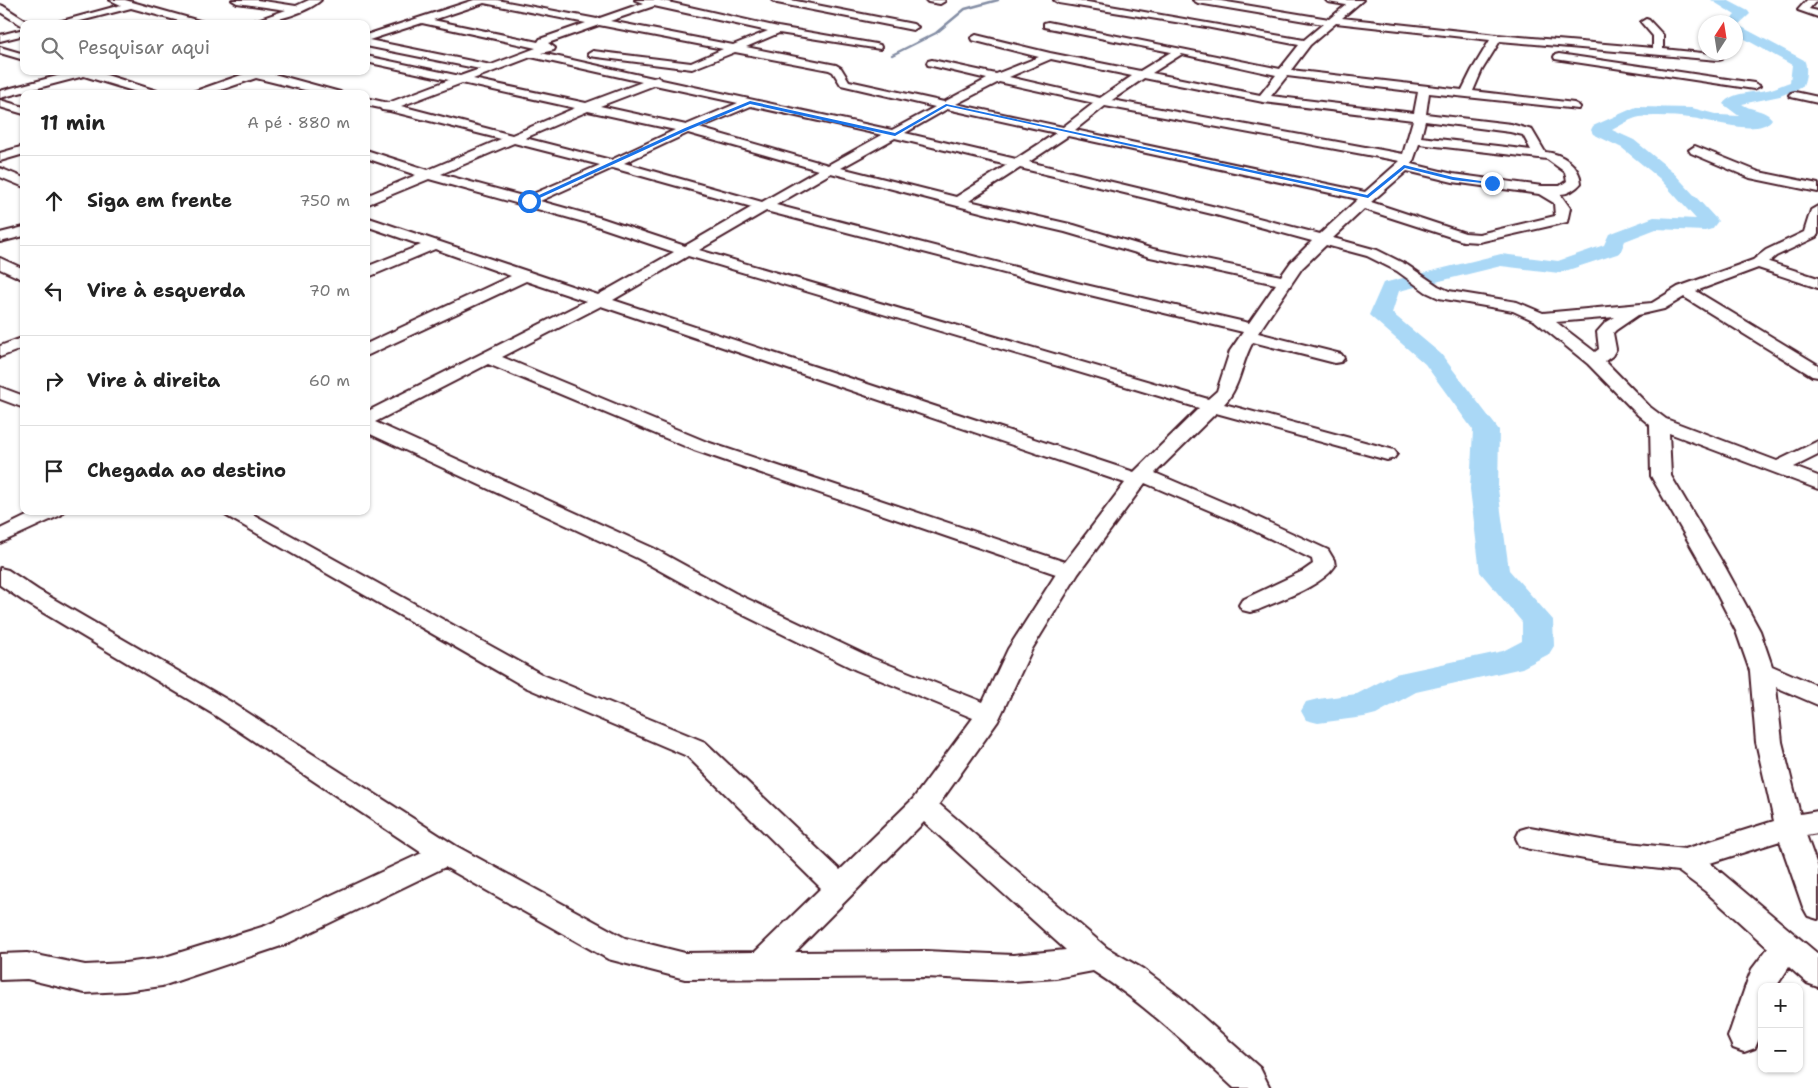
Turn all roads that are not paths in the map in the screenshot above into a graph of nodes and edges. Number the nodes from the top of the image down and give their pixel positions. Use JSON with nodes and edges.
{"nodes":[{"id":1,"x":114,"y":0,"type":"edge"},
{"id":2,"x":237,"y":0,"type":"edge"},
{"id":3,"x":316,"y":0,"type":"edge"},
{"id":4,"x":483,"y":0,"type":"edge"},
{"id":5,"x":640,"y":0,"type":"edge"},
{"id":6,"x":777,"y":0,"type":"edge"},
{"id":7,"x":1060,"y":0,"type":"edge"},
{"id":8,"x":1198,"y":0,"type":"edge"},
{"id":9,"x":1331,"y":0,"type":"edge"},
{"id":10,"x":1812,"y":0,"type":"edge"},
{"id":11,"x":659,"y":2,"type":"edge"},
{"id":12,"x":1356,"y":2,"type":"edge"},
{"id":13,"x":130,"y":6,"type":"junction"},
{"id":14,"x":0,"y":8,"type":"edge"},
{"id":15,"x":298,"y":9,"type":"junction"},
{"id":16,"x":840,"y":12,"type":"junction"},
{"id":17,"x":1816,"y":16,"type":"edge"},
{"id":18,"x":824,"y":18,"type":"dead end"},
{"id":19,"x":20,"y":20,"type":"edge"},
{"id":20,"x":72,"y":20,"type":"edge"},
{"id":21,"x":187,"y":20,"type":"edge"},
{"id":22,"x":264,"y":20,"type":"edge"},
{"id":23,"x":421,"y":20,"type":"junction"},
{"id":24,"x":1333,"y":21,"type":"junction"},
{"id":25,"x":595,"y":22,"type":"junction"},
{"id":26,"x":1646,"y":22,"type":"dead end"},
{"id":27,"x":809,"y":25,"type":"dead end"},
{"id":28,"x":1048,"y":25,"type":"dead end"},
{"id":29,"x":913,"y":27,"type":"dead end"},
{"id":30,"x":778,"y":30,"type":"junction"},
{"id":31,"x":790,"y":32,"type":"junction"},
{"id":32,"x":20,"y":33,"type":"edge"},
{"id":33,"x":370,"y":37,"type":"edge"},
{"id":34,"x":0,"y":38,"type":"edge"},
{"id":35,"x":976,"y":38,"type":"dead end"},
{"id":36,"x":1497,"y":38,"type":"junction"},
{"id":37,"x":1306,"y":43,"type":"junction"},
{"id":38,"x":370,"y":44,"type":"edge"},
{"id":39,"x":1565,"y":44,"type":"junction"},
{"id":40,"x":544,"y":45,"type":"junction"},
{"id":41,"x":876,"y":47,"type":"dead end"},
{"id":42,"x":734,"y":48,"type":"junction"},
{"id":43,"x":0,"y":50,"type":"edge"},
{"id":44,"x":564,"y":50,"type":"dead end"},
{"id":45,"x":1180,"y":51,"type":"junction"},
{"id":46,"x":584,"y":52,"type":"dead end"},
{"id":47,"x":1658,"y":52,"type":"junction"},
{"id":48,"x":530,"y":54,"type":"junction"},
{"id":49,"x":20,"y":55,"type":"edge"},
{"id":50,"x":1698,"y":55,"type":"edge"},
{"id":51,"x":1050,"y":56,"type":"junction"},
{"id":52,"x":1559,"y":57,"type":"junction"},
{"id":53,"x":370,"y":60,"type":"edge"},
{"id":54,"x":932,"y":63,"type":"dead end"},
{"id":55,"x":692,"y":66,"type":"junction"},
{"id":56,"x":1553,"y":67,"type":"dead end"},
{"id":57,"x":492,"y":68,"type":"junction"},
{"id":58,"x":1284,"y":72,"type":"junction"},
{"id":59,"x":74,"y":75,"type":"edge"},
{"id":60,"x":95,"y":75,"type":"edge"},
{"id":61,"x":254,"y":75,"type":"edge"},
{"id":62,"x":267,"y":75,"type":"edge"},
{"id":63,"x":1141,"y":75,"type":"junction"},
{"id":64,"x":997,"y":78,"type":"junction"},
{"id":65,"x":461,"y":80,"type":"junction"},
{"id":66,"x":655,"y":81,"type":"junction"},
{"id":67,"x":1754,"y":86,"type":"dead end"},
{"id":68,"x":143,"y":90,"type":"edge"},
{"id":69,"x":209,"y":90,"type":"edge"},
{"id":70,"x":322,"y":90,"type":"edge"},
{"id":71,"x":1424,"y":90,"type":"junction"},
{"id":72,"x":1466,"y":94,"type":"junction"},
{"id":73,"x":0,"y":95,"type":"edge"},
{"id":74,"x":1795,"y":95,"type":"dead end"},
{"id":75,"x":1263,"y":99,"type":"junction"},
{"id":76,"x":1818,"y":100,"type":"edge"},
{"id":77,"x":750,"y":102,"type":"junction"},
{"id":78,"x":1103,"y":102,"type":"junction"},
{"id":79,"x":0,"y":103,"type":"edge"},
{"id":80,"x":370,"y":103,"type":"edge"},
{"id":81,"x":946,"y":105,"type":"junction"},
{"id":82,"x":388,"y":107,"type":"junction"},
{"id":83,"x":586,"y":108,"type":"junction"},
{"id":84,"x":1574,"y":108,"type":"dead end"},
{"id":85,"x":20,"y":109,"type":"edge"},
{"id":86,"x":370,"y":113,"type":"edge"},
{"id":87,"x":1418,"y":117,"type":"junction"},
{"id":88,"x":687,"y":129,"type":"junction"},
{"id":89,"x":1065,"y":132,"type":"junction"},
{"id":90,"x":895,"y":134,"type":"junction"},
{"id":91,"x":513,"y":140,"type":"junction"},
{"id":92,"x":1414,"y":140,"type":"junction"},
{"id":93,"x":1695,"y":150,"type":"dead end"},
{"id":94,"x":20,"y":151,"type":"edge"},
{"id":95,"x":1540,"y":154,"type":"junction"},
{"id":96,"x":370,"y":155,"type":"edge"},
{"id":97,"x":0,"y":157,"type":"edge"},
{"id":98,"x":1406,"y":162,"type":"junction"},
{"id":99,"x":612,"y":164,"type":"junction"},
{"id":100,"x":1017,"y":164,"type":"junction"},
{"id":101,"x":829,"y":169,"type":"junction"},
{"id":102,"x":0,"y":172,"type":"edge"},
{"id":103,"x":430,"y":175,"type":"junction"},
{"id":104,"x":20,"y":181,"type":"edge"},
{"id":105,"x":1818,"y":188,"type":"edge"},
{"id":106,"x":1542,"y":190,"type":"junction"},
{"id":107,"x":370,"y":199,"type":"edge"},
{"id":108,"x":1364,"y":200,"type":"junction"},
{"id":109,"x":529,"y":201,"type":"junction"},
{"id":110,"x":960,"y":201,"type":"junction"},
{"id":111,"x":766,"y":206,"type":"junction"},
{"id":112,"x":1818,"y":210,"type":"edge"},
{"id":113,"x":370,"y":222,"type":"edge"},
{"id":114,"x":20,"y":231,"type":"edge"},
{"id":115,"x":0,"y":238,"type":"edge"},
{"id":116,"x":1322,"y":240,"type":"junction"},
{"id":117,"x":1796,"y":241,"type":"junction"},
{"id":118,"x":435,"y":244,"type":"junction"},
{"id":119,"x":1818,"y":246,"type":"edge"},
{"id":120,"x":686,"y":251,"type":"junction"},
{"id":121,"x":0,"y":263,"type":"edge"},
{"id":122,"x":1758,"y":264,"type":"junction"},
{"id":123,"x":370,"y":271,"type":"edge"},
{"id":124,"x":20,"y":273,"type":"edge"},
{"id":125,"x":523,"y":276,"type":"junction"},
{"id":126,"x":1285,"y":281,"type":"junction"},
{"id":127,"x":1818,"y":283,"type":"edge"},
{"id":128,"x":1684,"y":290,"type":"junction"},
{"id":129,"x":601,"y":300,"type":"junction"},
{"id":130,"x":1633,"y":311,"type":"junction"},
{"id":131,"x":1541,"y":318,"type":"junction"},
{"id":132,"x":1250,"y":332,"type":"junction"},
{"id":133,"x":20,"y":344,"type":"edge"},
{"id":134,"x":370,"y":350,"type":"edge"},
{"id":135,"x":0,"y":352,"type":"edge"},
{"id":136,"x":489,"y":358,"type":"junction"},
{"id":137,"x":1334,"y":358,"type":"dead end"},
{"id":138,"x":1594,"y":360,"type":"junction"},
{"id":139,"x":1818,"y":372,"type":"edge"},
{"id":140,"x":0,"y":392,"type":"edge"},
{"id":141,"x":20,"y":402,"type":"edge"},
{"id":142,"x":1212,"y":406,"type":"junction"},
{"id":143,"x":370,"y":417,"type":"edge"},
{"id":144,"x":1659,"y":423,"type":"junction"},
{"id":145,"x":370,"y":427,"type":"edge"},
{"id":146,"x":1818,"y":447,"type":"edge"},
{"id":147,"x":1387,"y":454,"type":"dead end"},
{"id":148,"x":1779,"y":467,"type":"junction"},
{"id":149,"x":1139,"y":477,"type":"junction"},
{"id":150,"x":1818,"y":482,"type":"edge"},
{"id":151,"x":46,"y":515,"type":"edge"},
{"id":152,"x":239,"y":515,"type":"edge"},
{"id":153,"x":0,"y":537,"type":"edge"},
{"id":154,"x":1069,"y":571,"type":"junction"},
{"id":155,"x":0,"y":575,"type":"edge"},
{"id":156,"x":1250,"y":605,"type":"dead end"},
{"id":157,"x":1762,"y":671,"type":"junction"},
{"id":158,"x":1818,"y":696,"type":"edge"},
{"id":159,"x":989,"y":715,"type":"junction"},
{"id":160,"x":923,"y":806,"type":"junction"},
{"id":161,"x":1818,"y":822,"type":"edge"},
{"id":162,"x":1788,"y":828,"type":"junction"},
{"id":163,"x":1530,"y":838,"type":"dead end"},
{"id":164,"x":446,"y":854,"type":"junction"},
{"id":165,"x":1685,"y":860,"type":"junction"},
{"id":166,"x":840,"y":888,"type":"junction"},
{"id":167,"x":1818,"y":907,"type":"edge"},
{"id":168,"x":1787,"y":946,"type":"junction"},
{"id":169,"x":1096,"y":957,"type":"junction"},
{"id":170,"x":761,"y":966,"type":"junction"},
{"id":171,"x":0,"y":967,"type":"edge"},
{"id":172,"x":1818,"y":973,"type":"edge"},
{"id":173,"x":1744,"y":1037,"type":"dead end"},
{"id":174,"x":1253,"y":1088,"type":"edge"}],
"edges":[{"from":1,"to":13,"type":"street"},
{"from":2,"to":15,"type":"street"},
{"from":3,"to":15,"type":"street"},
{"from":4,"to":23,"type":"street"},
{"from":4,"to":25,"type":"street"},
{"from":5,"to":11,"type":"street"},
{"from":6,"to":16,"type":"street"},
{"from":7,"to":37,"type":"street"},
{"from":8,"to":24,"type":"street"},
{"from":9,"to":12,"type":"street"},
{"from":10,"to":17,"type":"street"},
{"from":11,"to":25,"type":"street"},
{"from":11,"to":30,"type":"street"},
{"from":12,"to":24,"type":"street"},
{"from":13,"to":20,"type":"street"},
{"from":13,"to":21,"type":"street"},
{"from":14,"to":19,"type":"street"},
{"from":15,"to":22,"type":"street"},
{"from":16,"to":18,"type":"street"},
{"from":16,"to":29,"type":"street"},
{"from":23,"to":33,"type":"street"},
{"from":23,"to":40,"type":"street"},
{"from":24,"to":36,"type":"street"},
{"from":24,"to":37,"type":"street"},
{"from":25,"to":40,"type":"street"},
{"from":25,"to":42,"type":"street"},
{"from":26,"to":47,"type":"street"},
{"from":27,"to":31,"type":"street"},
{"from":28,"to":45,"type":"street"},
{"from":30,"to":31,"type":"street"},
{"from":30,"to":42,"type":"street"},
{"from":31,"to":41,"type":"street"},
{"from":32,"to":34,"type":"street"},
{"from":35,"to":51,"type":"street"},
{"from":36,"to":39,"type":"street"},
{"from":36,"to":72,"type":"street"},
{"from":37,"to":58,"type":"street"},
{"from":38,"to":57,"type":"street"},
{"from":39,"to":47,"type":"street"},
{"from":39,"to":52,"type":"street"},
{"from":40,"to":44,"type":"street"},
{"from":40,"to":48,"type":"street"},
{"from":42,"to":55,"type":"street"},
{"from":42,"to":81,"type":"street"},
{"from":43,"to":49,"type":"street"},
{"from":45,"to":58,"type":"street"},
{"from":45,"to":63,"type":"street"},
{"from":46,"to":55,"type":"street"},
{"from":47,"to":50,"type":"street"},
{"from":48,"to":57,"type":"street"},
{"from":48,"to":66,"type":"street"},
{"from":51,"to":63,"type":"street"},
{"from":51,"to":64,"type":"street"},
{"from":52,"to":56,"type":"street"},
{"from":52,"to":67,"type":"street"},
{"from":53,"to":65,"type":"street"},
{"from":54,"to":64,"type":"street"},
{"from":55,"to":66,"type":"street"},
{"from":57,"to":65,"type":"street"},
{"from":58,"to":71,"type":"street"},
{"from":58,"to":75,"type":"street"},
{"from":59,"to":73,"type":"street"},
{"from":60,"to":68,"type":"street"},
{"from":61,"to":69,"type":"street"},
{"from":62,"to":70,"type":"street"},
{"from":63,"to":75,"type":"street"},
{"from":63,"to":78,"type":"street"},
{"from":64,"to":78,"type":"street"},
{"from":64,"to":81,"type":"street"},
{"from":65,"to":82,"type":"street"},
{"from":65,"to":83,"type":"street"},
{"from":66,"to":77,"type":"street"},
{"from":66,"to":83,"type":"street"},
{"from":71,"to":72,"type":"street"},
{"from":71,"to":87,"type":"street"},
{"from":72,"to":84,"type":"street"},
{"from":74,"to":76,"type":"street"},
{"from":75,"to":87,"type":"street"},
{"from":77,"to":88,"type":"street"},
{"from":77,"to":90,"type":"street"},
{"from":78,"to":89,"type":"street"},
{"from":78,"to":98,"type":"street"},
{"from":79,"to":85,"type":"street"},
{"from":80,"to":82,"type":"street"},
{"from":81,"to":89,"type":"street"},
{"from":81,"to":90,"type":"street"},
{"from":82,"to":86,"type":"street"},
{"from":82,"to":91,"type":"street"},
{"from":83,"to":88,"type":"street"},
{"from":83,"to":91,"type":"street"},
{"from":87,"to":92,"type":"street"},
{"from":87,"to":95,"type":"street"},
{"from":88,"to":99,"type":"street"},
{"from":88,"to":101,"type":"street"},
{"from":89,"to":100,"type":"street"},
{"from":89,"to":108,"type":"street"},
{"from":90,"to":100,"type":"street"},
{"from":90,"to":101,"type":"street"},
{"from":91,"to":99,"type":"street"},
{"from":91,"to":103,"type":"street"},
{"from":92,"to":95,"type":"street"},
{"from":92,"to":98,"type":"street"},
{"from":93,"to":105,"type":"street"},
{"from":94,"to":97,"type":"street"},
{"from":95,"to":106,"type":"street"},
{"from":96,"to":103,"type":"street"},
{"from":98,"to":106,"type":"street"},
{"from":98,"to":108,"type":"street"},
{"from":99,"to":109,"type":"street"},
{"from":99,"to":111,"type":"street"},
{"from":100,"to":110,"type":"street"},
{"from":100,"to":116,"type":"street"},
{"from":101,"to":110,"type":"street"},
{"from":101,"to":111,"type":"street"},
{"from":102,"to":104,"type":"street"},
{"from":103,"to":107,"type":"street"},
{"from":103,"to":109,"type":"street"},
{"from":106,"to":108,"type":"street"},
{"from":108,"to":116,"type":"street"},
{"from":109,"to":120,"type":"street"},
{"from":110,"to":126,"type":"street"},
{"from":111,"to":120,"type":"street"},
{"from":111,"to":132,"type":"street"},
{"from":112,"to":117,"type":"street"},
{"from":113,"to":118,"type":"street"},
{"from":114,"to":115,"type":"street"},
{"from":116,"to":126,"type":"street"},
{"from":116,"to":131,"type":"street"},
{"from":117,"to":119,"type":"street"},
{"from":117,"to":122,"type":"street"},
{"from":118,"to":123,"type":"street"},
{"from":118,"to":125,"type":"street"},
{"from":120,"to":129,"type":"street"},
{"from":120,"to":142,"type":"street"},
{"from":121,"to":124,"type":"street"},
{"from":122,"to":127,"type":"street"},
{"from":122,"to":128,"type":"street"},
{"from":125,"to":129,"type":"street"},
{"from":125,"to":134,"type":"street"},
{"from":126,"to":132,"type":"street"},
{"from":128,"to":130,"type":"street"},
{"from":128,"to":139,"type":"street"},
{"from":129,"to":136,"type":"street"},
{"from":129,"to":149,"type":"street"},
{"from":130,"to":131,"type":"street"},
{"from":130,"to":138,"type":"street"},
{"from":131,"to":138,"type":"street"},
{"from":132,"to":137,"type":"street"},
{"from":132,"to":142,"type":"street"},
{"from":133,"to":135,"type":"street"},
{"from":136,"to":143,"type":"street"},
{"from":136,"to":154,"type":"street"},
{"from":138,"to":144,"type":"street"},
{"from":140,"to":141,"type":"street"},
{"from":142,"to":147,"type":"street"},
{"from":142,"to":149,"type":"street"},
{"from":144,"to":148,"type":"street"},
{"from":144,"to":157,"type":"street"},
{"from":145,"to":159,"type":"street"},
{"from":146,"to":148,"type":"street"},
{"from":148,"to":150,"type":"street"},
{"from":149,"to":154,"type":"street"},
{"from":149,"to":156,"type":"street"},
{"from":151,"to":153,"type":"street"},
{"from":152,"to":166,"type":"street"},
{"from":154,"to":159,"type":"street"},
{"from":155,"to":164,"type":"street"},
{"from":157,"to":158,"type":"street"},
{"from":157,"to":162,"type":"street"},
{"from":159,"to":160,"type":"street"},
{"from":160,"to":166,"type":"street"},
{"from":160,"to":169,"type":"street"},
{"from":161,"to":162,"type":"street"},
{"from":162,"to":165,"type":"street"},
{"from":162,"to":167,"type":"street"},
{"from":163,"to":165,"type":"street"},
{"from":164,"to":170,"type":"street"},
{"from":164,"to":171,"type":"street"},
{"from":165,"to":168,"type":"street"},
{"from":166,"to":170,"type":"street"},
{"from":168,"to":172,"type":"street"},
{"from":168,"to":173,"type":"street"},
{"from":169,"to":170,"type":"street"},
{"from":169,"to":174,"type":"street"}]}
